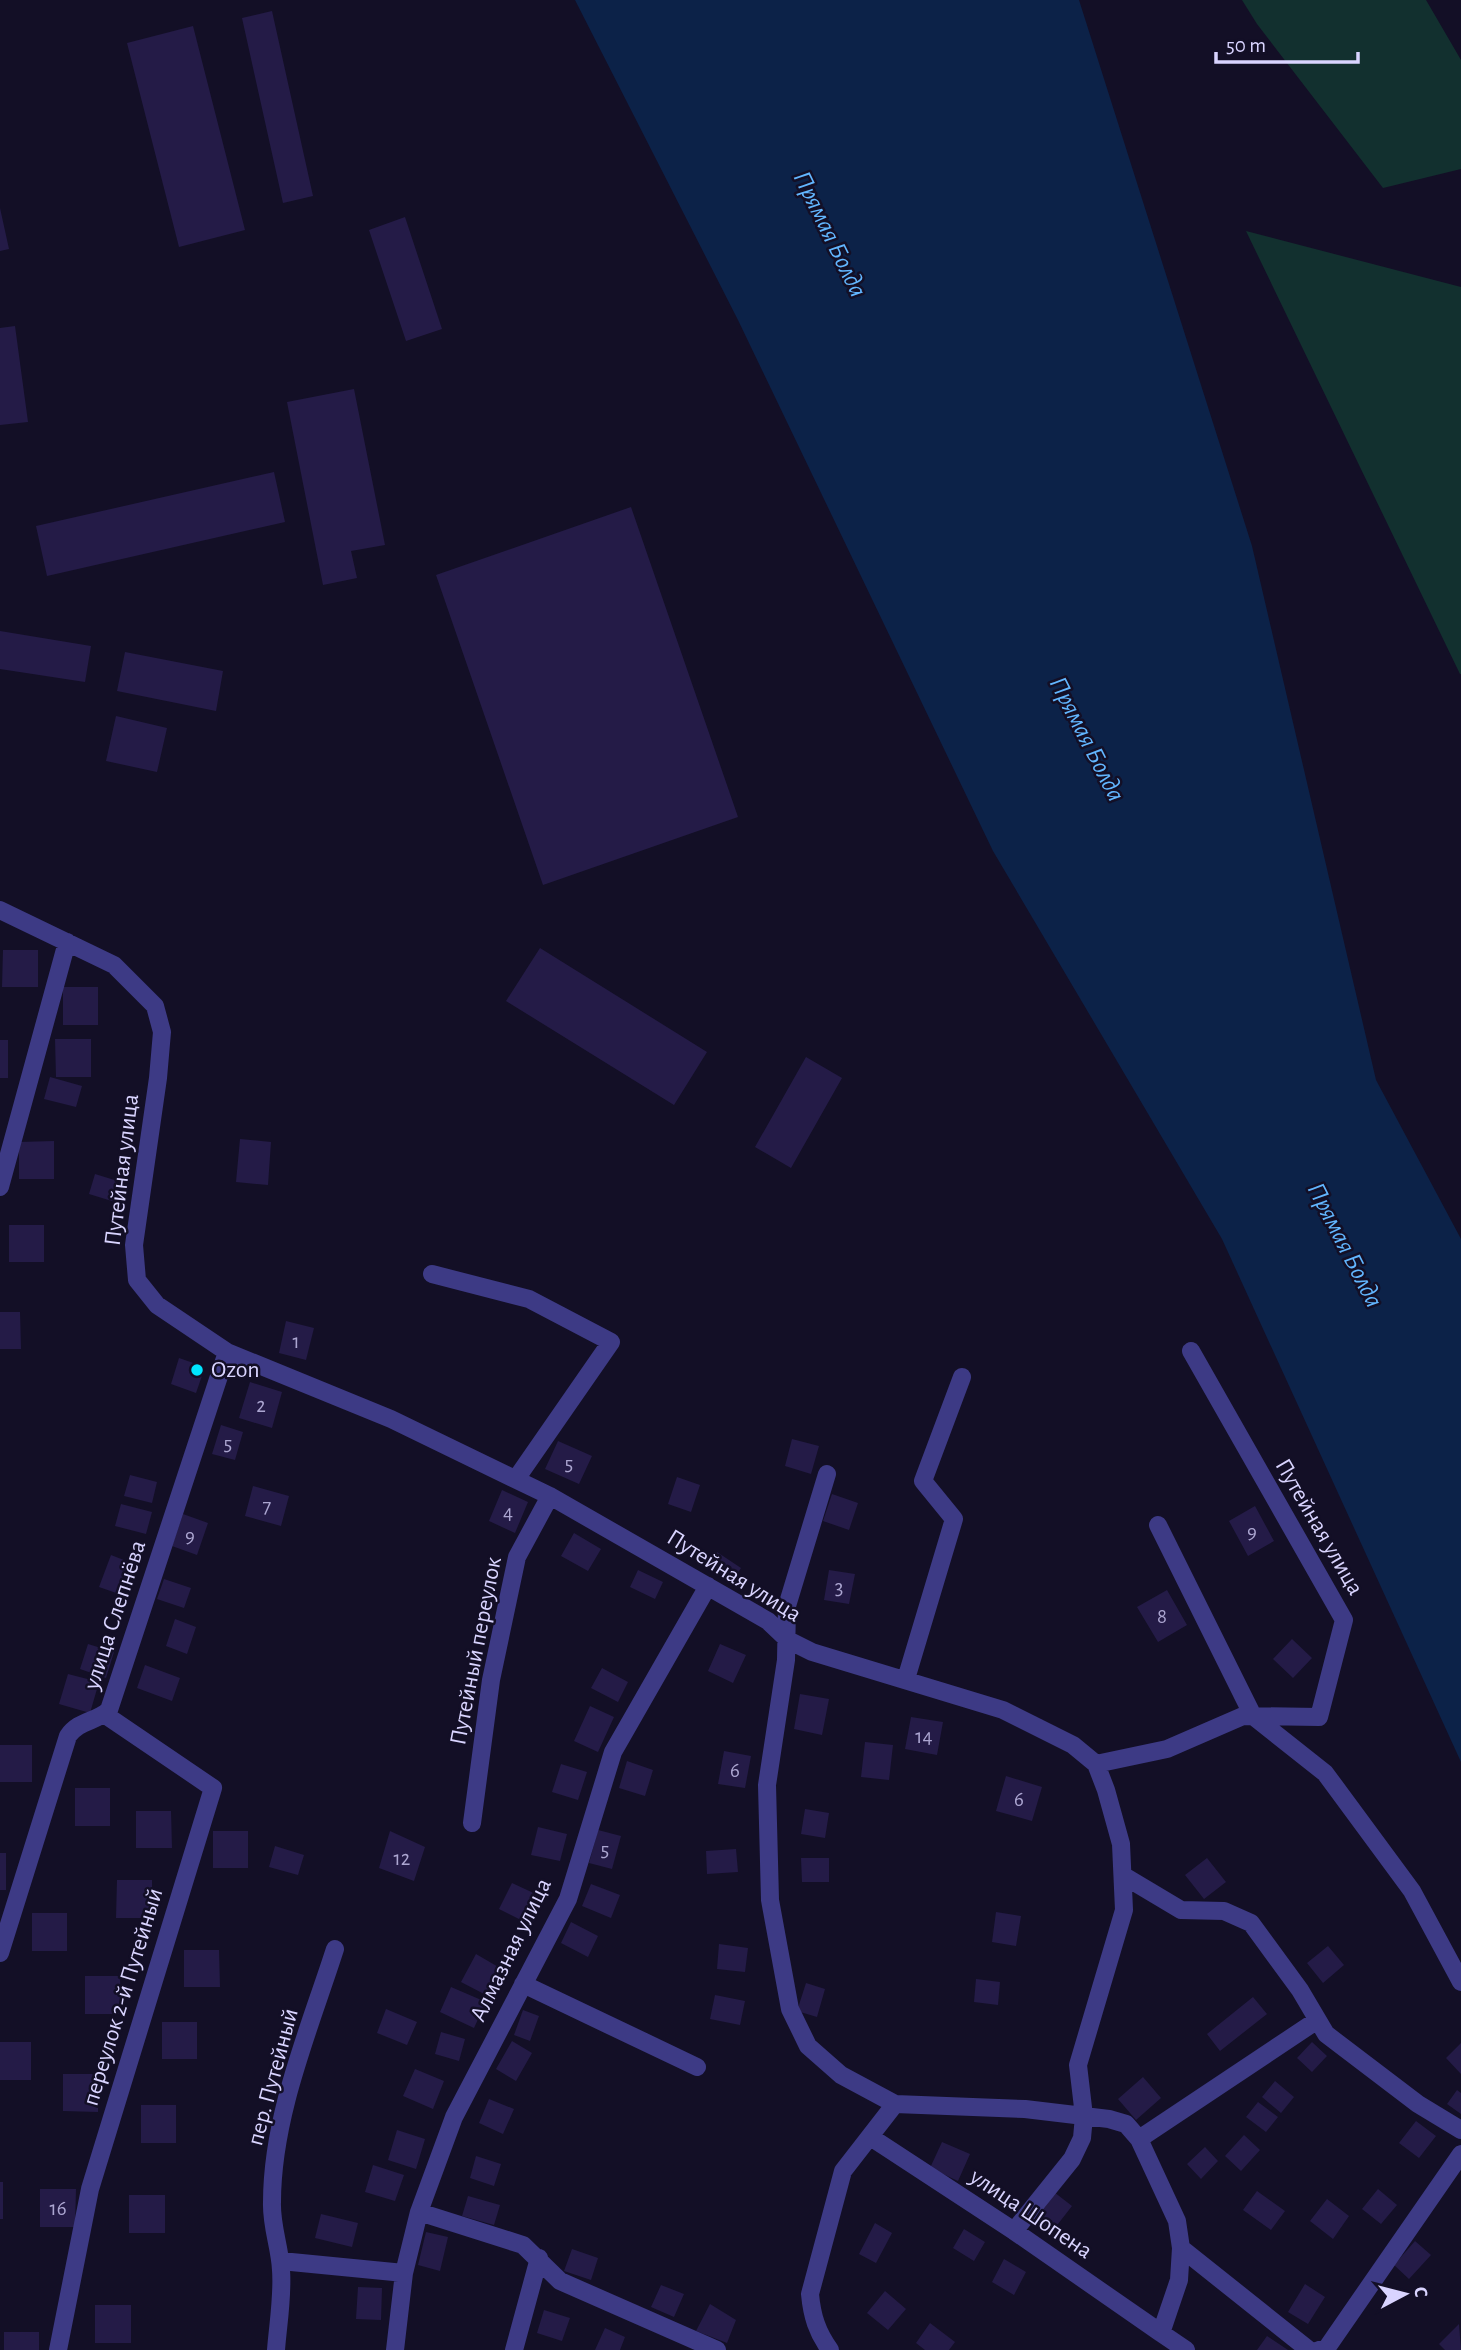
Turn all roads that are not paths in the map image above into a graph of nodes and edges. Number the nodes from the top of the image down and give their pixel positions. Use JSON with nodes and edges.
{"nodes":[{"id":1,"x":0,"y":910,"type":"edge"},
{"id":2,"x":67,"y":942,"type":"junction"},
{"id":3,"x":0,"y":1187,"type":"edge"},
{"id":4,"x":432,"y":1274,"type":"dead end"},
{"id":5,"x":1191,"y":1351,"type":"dead end"},
{"id":6,"x":227,"y":1352,"type":"junction"},
{"id":7,"x":962,"y":1377,"type":"dead end"},
{"id":8,"x":827,"y":1474,"type":"dead end"},
{"id":9,"x":516,"y":1479,"type":"junction"},
{"id":10,"x":550,"y":1496,"type":"junction"},
{"id":11,"x":1158,"y":1525,"type":"dead end"},
{"id":12,"x":708,"y":1586,"type":"junction"},
{"id":13,"x":788,"y":1640,"type":"junction"},
{"id":14,"x":905,"y":1679,"type":"junction"},
{"id":15,"x":104,"y":1714,"type":"junction"},
{"id":16,"x":1253,"y":1716,"type":"junction"},
{"id":17,"x":1096,"y":1765,"type":"junction"},
{"id":18,"x":472,"y":1823,"type":"dead end"},
{"id":19,"x":1124,"y":1876,"type":"junction"},
{"id":20,"x":335,"y":1949,"type":"dead end"},
{"id":21,"x":0,"y":1953,"type":"edge"},
{"id":22,"x":1461,"y":1982,"type":"edge"},
{"id":23,"x":523,"y":1984,"type":"junction"},
{"id":24,"x":1316,"y":2021,"type":"junction"},
{"id":25,"x":697,"y":2067,"type":"dead end"},
{"id":26,"x":895,"y":2104,"type":"junction"},
{"id":27,"x":1084,"y":2116,"type":"junction"},
{"id":28,"x":1461,"y":2130,"type":"edge"},
{"id":29,"x":872,"y":2138,"type":"junction"},
{"id":30,"x":1139,"y":2138,"type":"junction"},
{"id":31,"x":1461,"y":2154,"type":"edge"},
{"id":32,"x":419,"y":2212,"type":"junction"},
{"id":33,"x":1014,"y":2231,"type":"junction"},
{"id":34,"x":1181,"y":2248,"type":"junction"},
{"id":35,"x":539,"y":2258,"type":"junction"},
{"id":36,"x":281,"y":2260,"type":"junction"},
{"id":37,"x":404,"y":2273,"type":"junction"},
{"id":38,"x":1161,"y":2333,"type":"junction"},
{"id":39,"x":58,"y":2350,"type":"edge"},
{"id":40,"x":276,"y":2350,"type":"edge"},
{"id":41,"x":395,"y":2350,"type":"edge"},
{"id":42,"x":514,"y":2350,"type":"edge"},
{"id":43,"x":717,"y":2350,"type":"edge"},
{"id":44,"x":831,"y":2350,"type":"edge"},
{"id":45,"x":1186,"y":2350,"type":"edge"},
{"id":46,"x":1309,"y":2350,"type":"edge"},
{"id":47,"x":1319,"y":2350,"type":"edge"}],
"edges":[{"from":1,"to":2,"type":"street","name":"Путейная улица"},
{"from":2,"to":3,"type":"street"},
{"from":2,"to":6,"type":"street","name":"Путейная улица"},
{"from":4,"to":9,"type":"street"},
{"from":5,"to":16,"type":"street","name":"Путейная улица"},
{"from":6,"to":9,"type":"street","name":"Путейная улица"},
{"from":6,"to":15,"type":"street","name":"улица Слепнёва"},
{"from":7,"to":14,"type":"street"},
{"from":8,"to":13,"type":"street"},
{"from":9,"to":10,"type":"street","name":"Путейная улица"},
{"from":10,"to":12,"type":"street","name":"Путейная улица"},
{"from":10,"to":18,"type":"street","name":"Путейный переулок"},
{"from":11,"to":16,"type":"street"},
{"from":12,"to":13,"type":"street","name":"Путейная улица"},
{"from":12,"to":23,"type":"street","name":"Алмазная улица"},
{"from":13,"to":14,"type":"street","name":"Путейная улица"},
{"from":13,"to":26,"type":"street"},
{"from":14,"to":17,"type":"street","name":"Путейная улица"},
{"from":15,"to":21,"type":"street","name":"улица Слепнёва"},
{"from":15,"to":39,"type":"street","name":"переулок 2-й Путейный"},
{"from":16,"to":17,"type":"street","name":"Путейная улица"},
{"from":16,"to":22,"type":"street"},
{"from":17,"to":19,"type":"street"},
{"from":19,"to":24,"type":"street"},
{"from":19,"to":27,"type":"street"},
{"from":20,"to":36,"type":"street","name":"пер. Путейный"},
{"from":23,"to":25,"type":"street"},
{"from":23,"to":32,"type":"street","name":"Алмазная улица"},
{"from":24,"to":28,"type":"street"},
{"from":24,"to":30,"type":"street"},
{"from":26,"to":27,"type":"street"},
{"from":26,"to":29,"type":"street"},
{"from":27,"to":30,"type":"street"},
{"from":27,"to":33,"type":"street"},
{"from":29,"to":33,"type":"street","name":"улица Шопена"},
{"from":29,"to":44,"type":"street"},
{"from":30,"to":34,"type":"street"},
{"from":31,"to":47,"type":"street"},
{"from":32,"to":35,"type":"street"},
{"from":32,"to":37,"type":"street","name":"Алмазная улица"},
{"from":33,"to":38,"type":"street","name":"улица Шопена"},
{"from":34,"to":38,"type":"street"},
{"from":34,"to":46,"type":"street"},
{"from":35,"to":42,"type":"street"},
{"from":35,"to":43,"type":"street"},
{"from":36,"to":37,"type":"street"},
{"from":36,"to":40,"type":"street","name":"пер. Путейный"},
{"from":37,"to":41,"type":"street","name":"Алмазная улица"},
{"from":38,"to":45,"type":"street","name":"улица Шопена"}]}
